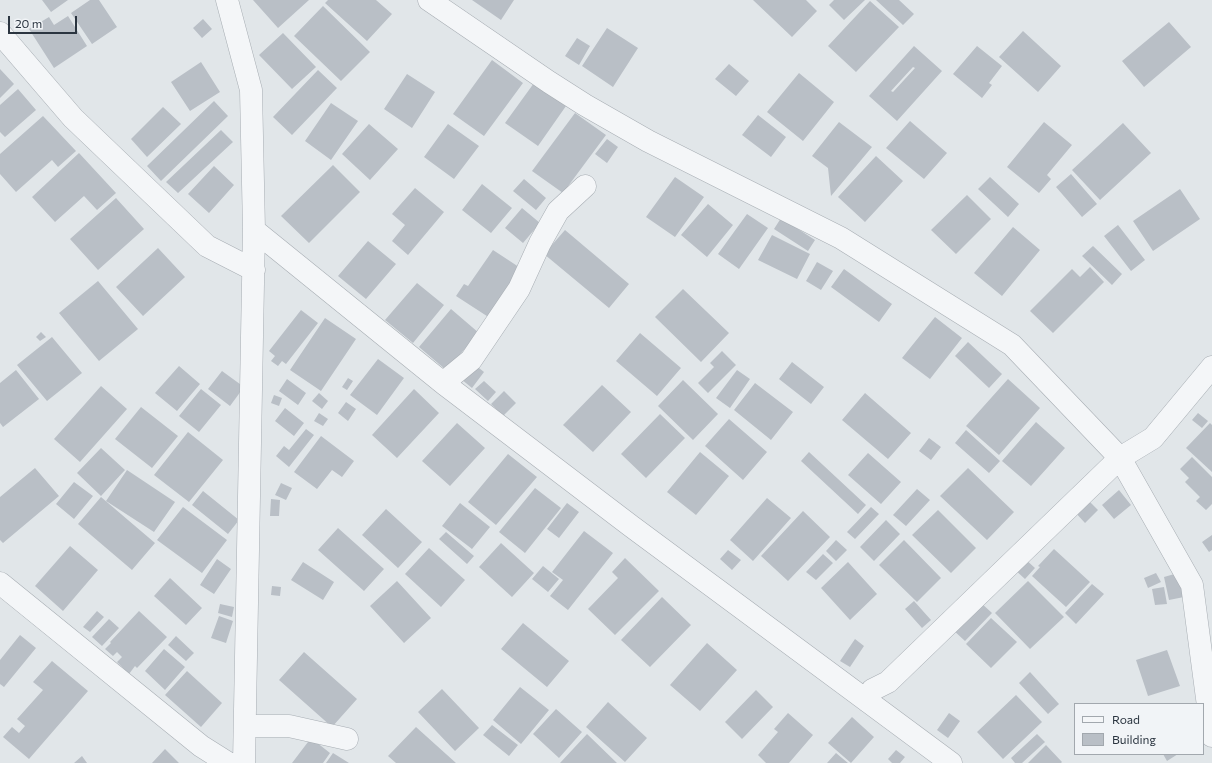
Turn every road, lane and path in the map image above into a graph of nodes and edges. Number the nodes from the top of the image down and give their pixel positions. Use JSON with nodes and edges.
{"nodes":[{"id":1,"x":227,"y":0,"type":"edge"},
{"id":2,"x":429,"y":0,"type":"edge"},
{"id":3,"x":0,"y":33,"type":"edge"},
{"id":4,"x":585,"y":186,"type":"dead end"},
{"id":5,"x":254,"y":230,"type":"junction"},
{"id":6,"x":254,"y":270,"type":"junction"},
{"id":7,"x":1212,"y":367,"type":"edge"},
{"id":8,"x":443,"y":383,"type":"junction"},
{"id":9,"x":1120,"y":458,"type":"junction"},
{"id":10,"x":0,"y":583,"type":"edge"},
{"id":11,"x":867,"y":700,"type":"junction"},
{"id":12,"x":245,"y":726,"type":"junction"},
{"id":13,"x":1212,"y":736,"type":"edge"},
{"id":14,"x":347,"y":739,"type":"dead end"},
{"id":15,"x":228,"y":763,"type":"edge"},
{"id":16,"x":244,"y":763,"type":"edge"},
{"id":17,"x":951,"y":763,"type":"edge"}],
"edges":[{"from":1,"to":5,"type":"street"},
{"from":2,"to":9,"type":"street"},
{"from":3,"to":6,"type":"street"},
{"from":4,"to":8,"type":"street"},
{"from":5,"to":6,"type":"street"},
{"from":5,"to":8,"type":"street"},
{"from":6,"to":12,"type":"street"},
{"from":7,"to":9,"type":"street"},
{"from":8,"to":11,"type":"street"},
{"from":9,"to":11,"type":"street"},
{"from":9,"to":13,"type":"street"},
{"from":10,"to":15,"type":"street"},
{"from":11,"to":17,"type":"street"},
{"from":12,"to":14,"type":"street"},
{"from":12,"to":16,"type":"street"}]}
